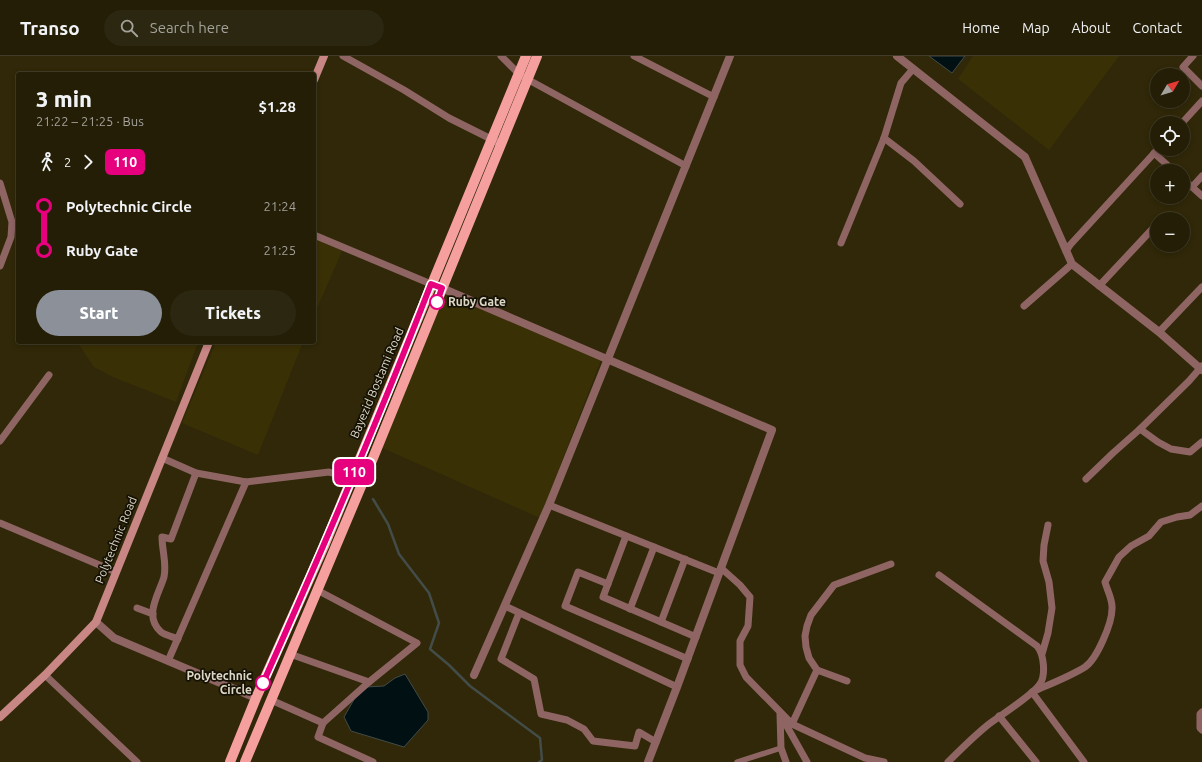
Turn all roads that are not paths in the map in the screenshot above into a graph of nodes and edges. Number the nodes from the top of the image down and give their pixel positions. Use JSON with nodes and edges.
{"nodes":[{"id":1,"x":324,"y":56,"type":"edge"},
{"id":2,"x":343,"y":56,"type":"edge"},
{"id":3,"x":500,"y":56,"type":"edge"},
{"id":4,"x":526,"y":56,"type":"edge"},
{"id":5,"x":537,"y":56,"type":"edge"},
{"id":6,"x":634,"y":56,"type":"edge"},
{"id":7,"x":730,"y":56,"type":"edge"},
{"id":8,"x":897,"y":56,"type":"edge"},
{"id":9,"x":1193,"y":56,"type":"edge"},
{"id":10,"x":912,"y":69,"type":"junction"},
{"id":11,"x":316,"y":75,"type":"edge"},
{"id":12,"x":523,"y":76,"type":"junction"},
{"id":13,"x":1202,"y":86,"type":"edge"},
{"id":14,"x":714,"y":97,"type":"junction"},
{"id":15,"x":1202,"y":101,"type":"edge"},
{"id":16,"x":1188,"y":116,"type":"edge"},
{"id":17,"x":884,"y":138,"type":"junction"},
{"id":18,"x":491,"y":140,"type":"junction"},
{"id":19,"x":500,"y":144,"type":"junction"},
{"id":20,"x":1151,"y":156,"type":"edge"},
{"id":21,"x":1160,"y":156,"type":"edge"},
{"id":22,"x":1168,"y":164,"type":"edge"},
{"id":23,"x":686,"y":166,"type":"junction"},
{"id":24,"x":1202,"y":176,"type":"edge"},
{"id":25,"x":0,"y":183,"type":"edge"},
{"id":26,"x":1192,"y":187,"type":"joint"},
{"id":27,"x":1202,"y":196,"type":"edge"},
{"id":28,"x":960,"y":204,"type":"dead end"},
{"id":29,"x":1150,"y":231,"type":"edge"},
{"id":30,"x":316,"y":236,"type":"edge"},
{"id":31,"x":841,"y":243,"type":"dead end"},
{"id":32,"x":1066,"y":251,"type":"junction"},
{"id":33,"x":1072,"y":264,"type":"junction"},
{"id":34,"x":0,"y":266,"type":"edge"},
{"id":35,"x":431,"y":284,"type":"junction"},
{"id":36,"x":1099,"y":286,"type":"junction"},
{"id":37,"x":1202,"y":287,"type":"edge"},
{"id":38,"x":442,"y":288,"type":"junction"},
{"id":39,"x":1024,"y":306,"type":"dead end"},
{"id":40,"x":1159,"y":332,"type":"junction"},
{"id":41,"x":208,"y":344,"type":"edge"},
{"id":42,"x":609,"y":359,"type":"junction"},
{"id":43,"x":1201,"y":368,"type":"edge"},
{"id":44,"x":49,"y":375,"type":"dead end"},
{"id":45,"x":1140,"y":428,"type":"junction"},
{"id":46,"x":0,"y":441,"type":"edge"},
{"id":47,"x":1202,"y":442,"type":"edge"},
{"id":48,"x":162,"y":458,"type":"junction"},
{"id":49,"x":196,"y":473,"type":"junction"},
{"id":50,"x":351,"y":479,"type":"junction"},
{"id":51,"x":1086,"y":479,"type":"dead end"},
{"id":52,"x":246,"y":482,"type":"junction"},
{"id":53,"x":549,"y":505,"type":"junction"},
{"id":54,"x":1202,"y":506,"type":"edge"},
{"id":55,"x":0,"y":522,"type":"edge"},
{"id":56,"x":1048,"y":525,"type":"dead end"},
{"id":57,"x":626,"y":536,"type":"junction"},
{"id":58,"x":654,"y":547,"type":"junction"},
{"id":59,"x":685,"y":559,"type":"junction"},
{"id":60,"x":891,"y":564,"type":"dead end"},
{"id":61,"x":720,"y":571,"type":"junction"},
{"id":62,"x":116,"y":572,"type":"junction"},
{"id":63,"x":939,"y":575,"type":"dead end"},
{"id":64,"x":608,"y":584,"type":"junction"},
{"id":65,"x":317,"y":590,"type":"junction"},
{"id":66,"x":505,"y":606,"type":"junction"},
{"id":67,"x":136,"y":608,"type":"dead end"},
{"id":68,"x":630,"y":609,"type":"junction"},
{"id":69,"x":519,"y":613,"type":"junction"},
{"id":70,"x":153,"y":614,"type":"junction"},
{"id":71,"x":96,"y":622,"type":"junction"},
{"id":72,"x":661,"y":622,"type":"junction"},
{"id":73,"x":696,"y":637,"type":"junction"},
{"id":74,"x":178,"y":639,"type":"junction"},
{"id":75,"x":290,"y":654,"type":"junction"},
{"id":76,"x":1042,"y":654,"type":"junction"},
{"id":77,"x":688,"y":659,"type":"junction"},
{"id":78,"x":168,"y":661,"type":"junction"},
{"id":79,"x":817,"y":670,"type":"junction"},
{"id":80,"x":45,"y":675,"type":"junction"},
{"id":81,"x":474,"y":675,"type":"dead end"},
{"id":82,"x":847,"y":681,"type":"dead end"},
{"id":83,"x":369,"y":682,"type":"junction"},
{"id":84,"x":677,"y":687,"type":"junction"},
{"id":85,"x":1032,"y":692,"type":"junction"},
{"id":86,"x":256,"y":698,"type":"junction"},
{"id":87,"x":271,"y":700,"type":"junction"},
{"id":88,"x":1202,"y":712,"type":"edge"},
{"id":89,"x":999,"y":716,"type":"junction"},
{"id":90,"x":0,"y":717,"type":"edge"},
{"id":91,"x":323,"y":723,"type":"junction"},
{"id":92,"x":792,"y":724,"type":"junction"},
{"id":93,"x":1202,"y":730,"type":"edge"},
{"id":94,"x":656,"y":742,"type":"junction"},
{"id":95,"x":781,"y":748,"type":"junction"},
{"id":96,"x":137,"y":762,"type":"edge"},
{"id":97,"x":230,"y":762,"type":"edge"},
{"id":98,"x":245,"y":762,"type":"edge"},
{"id":99,"x":373,"y":762,"type":"edge"},
{"id":100,"x":648,"y":762,"type":"edge"},
{"id":101,"x":737,"y":762,"type":"edge"},
{"id":102,"x":786,"y":762,"type":"edge"},
{"id":103,"x":806,"y":762,"type":"edge"},
{"id":104,"x":884,"y":762,"type":"edge"},
{"id":105,"x":948,"y":762,"type":"edge"},
{"id":106,"x":1036,"y":762,"type":"edge"},
{"id":107,"x":1084,"y":762,"type":"edge"}],
"edges":[{"from":1,"to":11,"type":"main road"},
{"from":2,"to":18,"type":"street"},
{"from":3,"to":12,"type":"street"},
{"from":4,"to":12,"type":"main road","name":"Bayezid Bostami Road"},
{"from":5,"to":12,"type":"main road","name":"Bayezid Bostami Road"},
{"from":6,"to":14,"type":"street"},
{"from":7,"to":14,"type":"street"},
{"from":8,"to":10,"type":"street"},
{"from":9,"to":13,"type":"street"},
{"from":10,"to":17,"type":"street"},
{"from":10,"to":32,"type":"street"},
{"from":12,"to":18,"type":"main road","name":"Bayezid Bostami Road"},
{"from":12,"to":19,"type":"main road","name":"Bayezid Bostami Road"},
{"from":12,"to":23,"type":"street"},
{"from":14,"to":23,"type":"street"},
{"from":15,"to":16,"type":"street"},
{"from":17,"to":28,"type":"street"},
{"from":17,"to":31,"type":"street"},
{"from":18,"to":19,"type":"street"},
{"from":18,"to":35,"type":"main road","name":"Bayezid Bostami Road"},
{"from":19,"to":38,"type":"main road","name":"Bayezid Bostami Road"},
{"from":20,"to":32,"type":"street"},
{"from":21,"to":22,"type":"street"},
{"from":23,"to":42,"type":"street"},
{"from":24,"to":26,"type":"street"},
{"from":25,"to":34,"type":"street"},
{"from":26,"to":27,"type":"street"},
{"from":29,"to":36,"type":"street"},
{"from":30,"to":35,"type":"street"},
{"from":32,"to":33,"type":"street"},
{"from":33,"to":36,"type":"street"},
{"from":33,"to":39,"type":"street"},
{"from":35,"to":38,"type":"street"},
{"from":35,"to":50,"type":"main road","name":"Bayezid Bostami Road"},
{"from":36,"to":40,"type":"street"},
{"from":37,"to":40,"type":"street"},
{"from":38,"to":42,"type":"street"},
{"from":38,"to":65,"type":"main road","name":"Bayezid Bostami Road"},
{"from":40,"to":43,"type":"street"},
{"from":41,"to":48,"type":"main road","name":"Polytechnic Road"},
{"from":42,"to":53,"type":"street"},
{"from":42,"to":61,"type":"street"},
{"from":43,"to":45,"type":"street"},
{"from":44,"to":46,"type":"street"},
{"from":45,"to":47,"type":"street"},
{"from":45,"to":51,"type":"street"},
{"from":48,"to":49,"type":"street"},
{"from":48,"to":62,"type":"main road","name":"Polytechnic Road"},
{"from":49,"to":52,"type":"street"},
{"from":49,"to":70,"type":"street"},
{"from":50,"to":52,"type":"street"},
{"from":50,"to":86,"type":"main road","name":"Bayezid Bostami Road"},
{"from":52,"to":74,"type":"street"},
{"from":53,"to":57,"type":"street"},
{"from":53,"to":66,"type":"street"},
{"from":54,"to":85,"type":"street"},
{"from":55,"to":62,"type":"street"},
{"from":56,"to":76,"type":"street"},
{"from":57,"to":58,"type":"street"},
{"from":57,"to":64,"type":"street"},
{"from":58,"to":59,"type":"street"},
{"from":58,"to":68,"type":"street"},
{"from":59,"to":61,"type":"street"},
{"from":59,"to":72,"type":"street"},
{"from":60,"to":79,"type":"street"},
{"from":61,"to":73,"type":"street"},
{"from":61,"to":92,"type":"street"},
{"from":62,"to":71,"type":"main road","name":"Polytechnic Road"},
{"from":63,"to":76,"type":"street"},
{"from":64,"to":68,"type":"street"},
{"from":64,"to":77,"type":"street"},
{"from":65,"to":75,"type":"main road","name":"Bayezid Bostami Road"},
{"from":65,"to":83,"type":"street"},
{"from":66,"to":69,"type":"street"},
{"from":66,"to":81,"type":"street"},
{"from":67,"to":70,"type":"street"},
{"from":68,"to":72,"type":"street"},
{"from":69,"to":84,"type":"street"},
{"from":69,"to":94,"type":"street"},
{"from":70,"to":74,"type":"street"},
{"from":71,"to":78,"type":"street"},
{"from":71,"to":80,"type":"main road","name":"Polytechnic Road"},
{"from":72,"to":73,"type":"street"},
{"from":73,"to":77,"type":"street"},
{"from":74,"to":78,"type":"street"},
{"from":75,"to":83,"type":"street"},
{"from":75,"to":87,"type":"main road","name":"Bayezid Bostami Road"},
{"from":76,"to":85,"type":"street"},
{"from":77,"to":84,"type":"street"},
{"from":78,"to":86,"type":"street"},
{"from":79,"to":82,"type":"street"},
{"from":79,"to":92,"type":"street"},
{"from":80,"to":90,"type":"main road","name":"Polytechnic Road"},
{"from":80,"to":96,"type":"street"},
{"from":83,"to":91,"type":"street"},
{"from":84,"to":94,"type":"street"},
{"from":85,"to":89,"type":"street"},
{"from":85,"to":107,"type":"street"},
{"from":86,"to":97,"type":"main road","name":"Bayezid Bostami Road"},
{"from":87,"to":91,"type":"street"},
{"from":87,"to":98,"type":"main road","name":"Bayezid Bostami Road"},
{"from":88,"to":93,"type":"street"},
{"from":89,"to":105,"type":"street"},
{"from":89,"to":106,"type":"street"},
{"from":91,"to":99,"type":"street"},
{"from":92,"to":104,"type":"street"},
{"from":94,"to":100,"type":"street"},
{"from":95,"to":101,"type":"street"},
{"from":95,"to":102,"type":"street"},
{"from":95,"to":103,"type":"street"}]}
